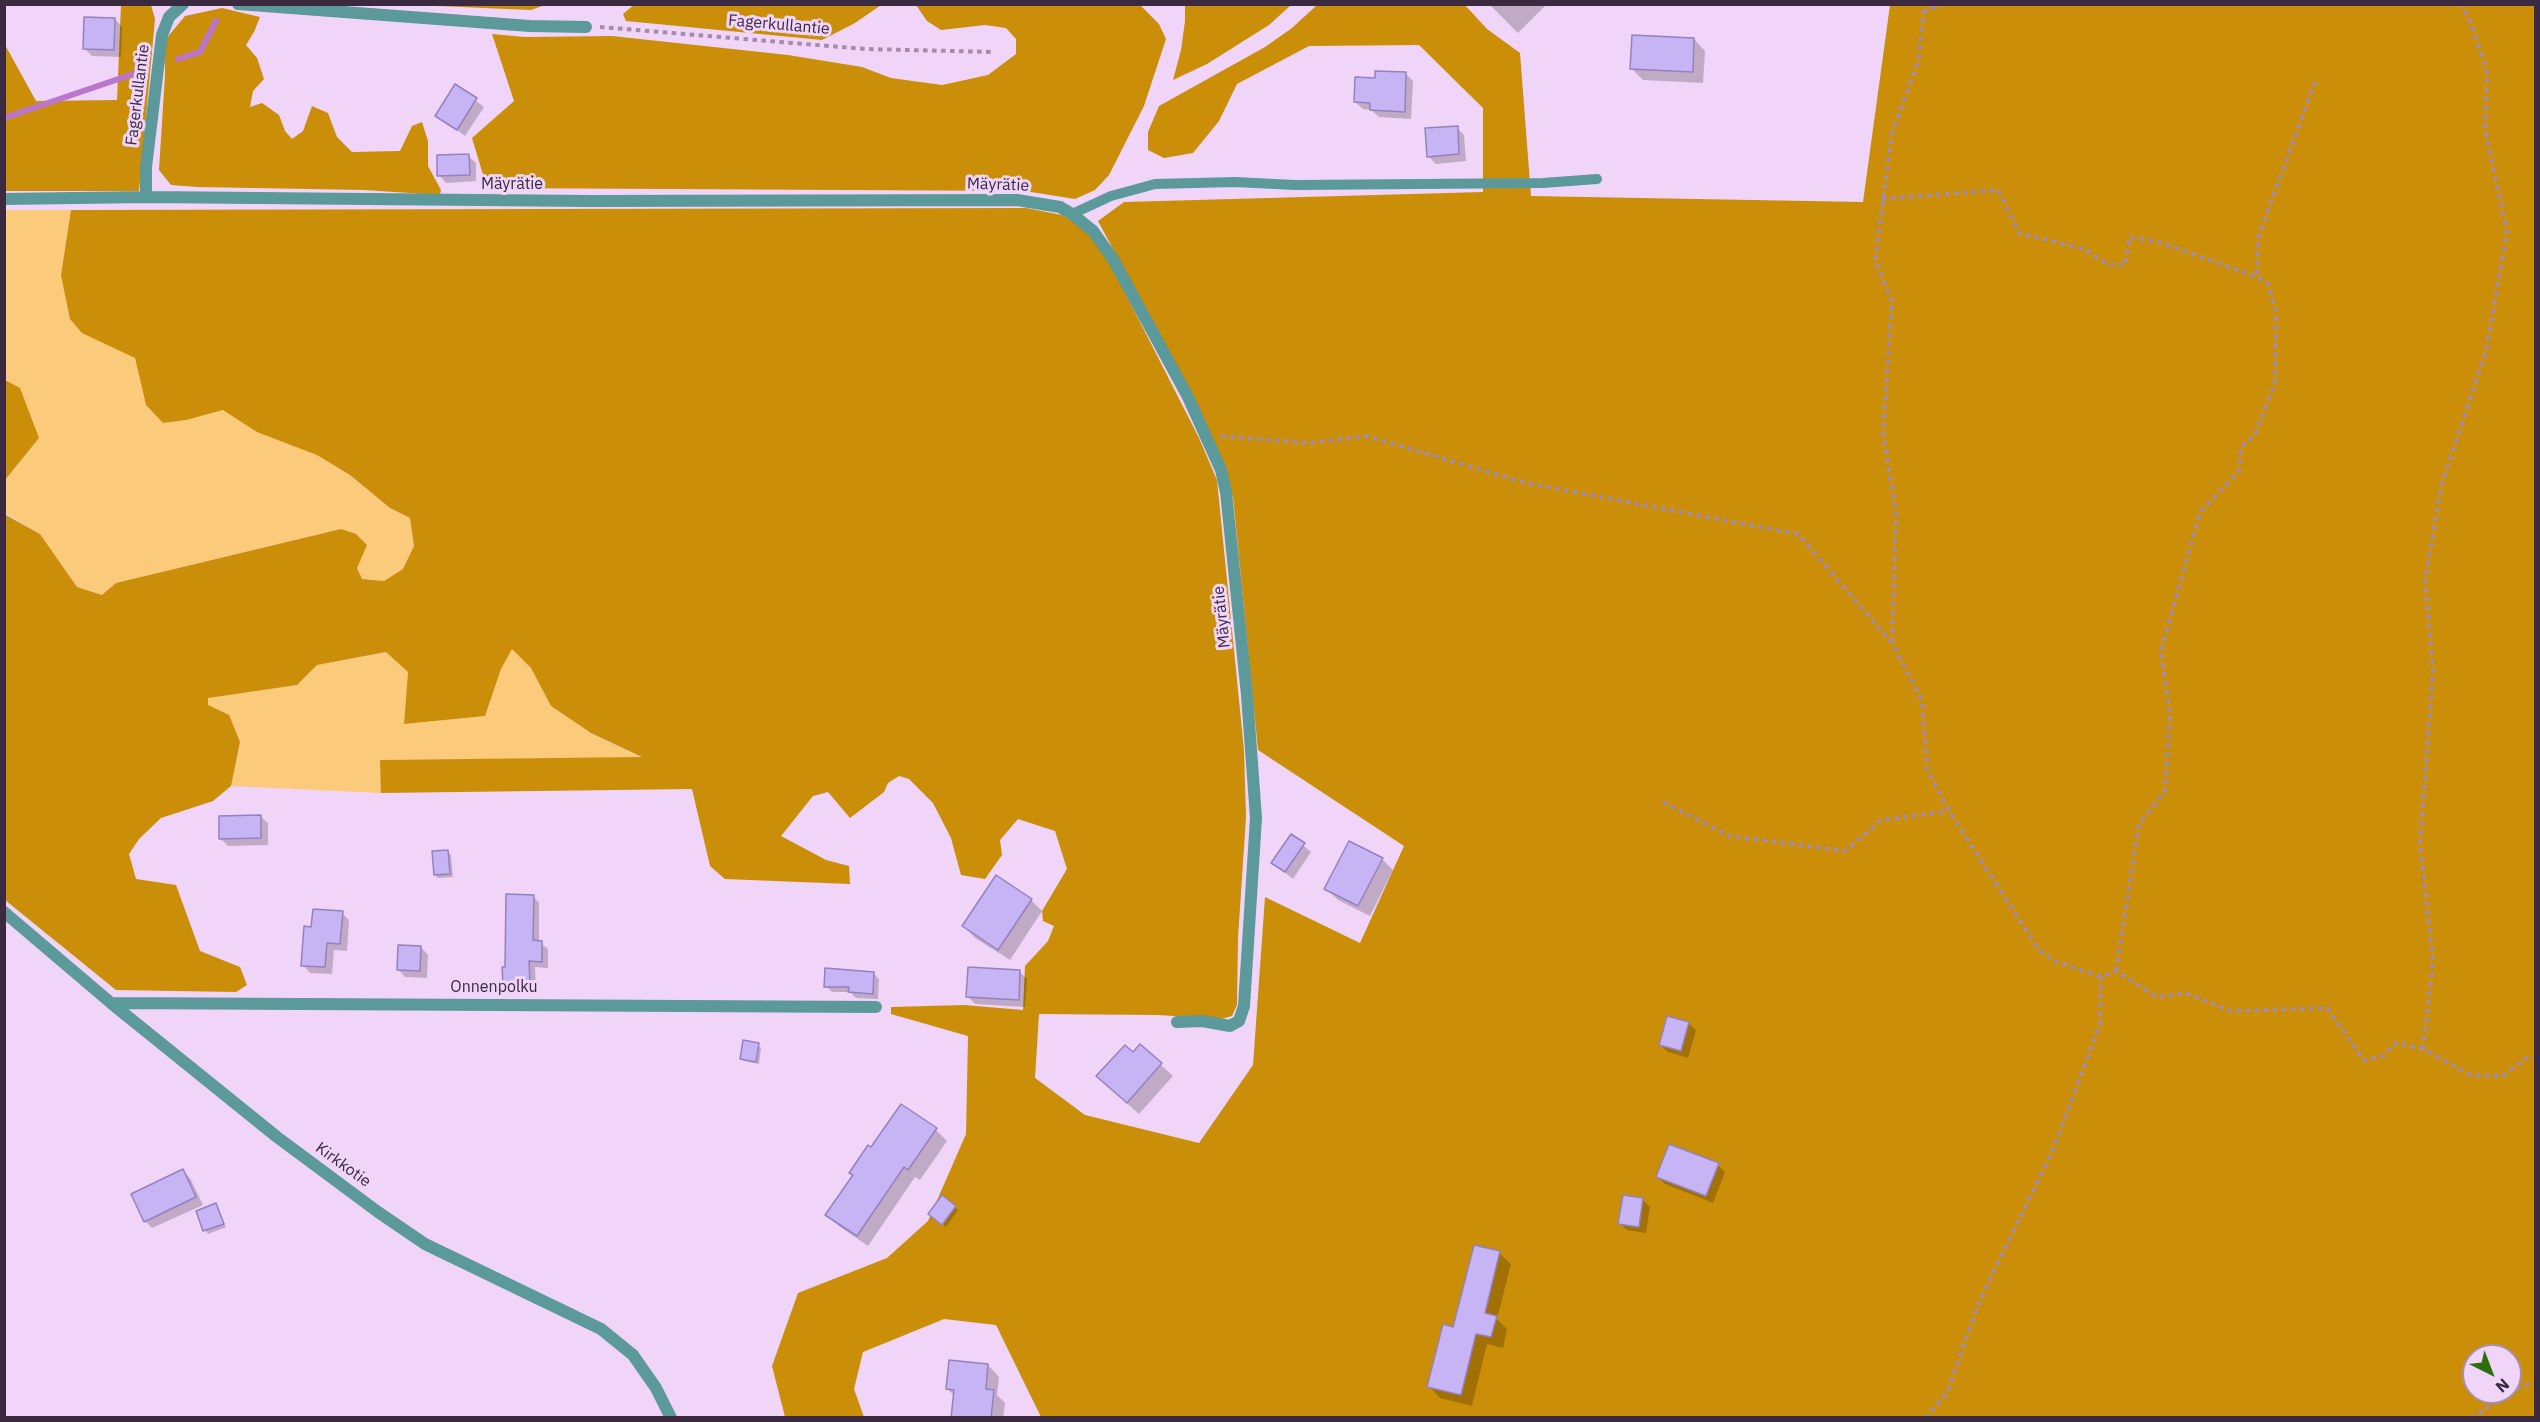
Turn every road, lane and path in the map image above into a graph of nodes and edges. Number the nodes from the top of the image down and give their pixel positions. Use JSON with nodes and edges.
{"nodes":[{"id":1,"x":183,"y":4,"type":"edge"},
{"id":2,"x":238,"y":4,"type":"edge"},
{"id":3,"x":1925,"y":4,"type":"edge"},
{"id":4,"x":1944,"y":4,"type":"edge"},
{"id":5,"x":2460,"y":4,"type":"edge"},
{"id":6,"x":1922,"y":12,"type":"junction"},
{"id":7,"x":586,"y":27,"type":"joint"},
{"id":8,"x":994,"y":52,"type":"dead end"},
{"id":9,"x":2314,"y":82,"type":"dead end"},
{"id":10,"x":1597,"y":179,"type":"dead end"},
{"id":11,"x":146,"y":197,"type":"junction"},
{"id":12,"x":1882,"y":199,"type":"junction"},
{"id":13,"x":4,"y":200,"type":"edge"},
{"id":14,"x":1072,"y":214,"type":"junction"},
{"id":15,"x":2257,"y":277,"type":"junction"},
{"id":16,"x":1206,"y":435,"type":"junction"},
{"id":17,"x":1892,"y":643,"type":"junction"},
{"id":18,"x":1663,"y":802,"type":"dead end"},
{"id":19,"x":1949,"y":811,"type":"junction"},
{"id":20,"x":4,"y":912,"type":"edge"},
{"id":21,"x":2116,"y":971,"type":"junction"},
{"id":22,"x":2101,"y":977,"type":"junction"},
{"id":23,"x":111,"y":1003,"type":"junction"},
{"id":24,"x":876,"y":1006,"type":"dead end"},
{"id":25,"x":1177,"y":1022,"type":"dead end"},
{"id":26,"x":2423,"y":1049,"type":"junction"},
{"id":27,"x":2535,"y":1059,"type":"edge"},
{"id":28,"x":2535,"y":1382,"type":"edge"},
{"id":29,"x":671,"y":1418,"type":"edge"},
{"id":30,"x":1925,"y":1418,"type":"edge"},
{"id":31,"x":2471,"y":1418,"type":"edge"}],
"edges":[{"from":1,"to":11,"type":"street","name":"Fagerkullantie"},
{"from":2,"to":7,"type":"street"},
{"from":3,"to":6,"type":"path"},
{"from":4,"to":6,"type":"path"},
{"from":5,"to":26,"type":"path"},
{"from":6,"to":12,"type":"path"},
{"from":7,"to":8,"type":"path","name":"Fagerkullantie"},
{"from":9,"to":15,"type":"path"},
{"from":10,"to":14,"type":"lane"},
{"from":11,"to":13,"type":"street","name":"Mäyrätie"},
{"from":11,"to":14,"type":"street","name":"Mäyrätie"},
{"from":12,"to":15,"type":"path"},
{"from":12,"to":17,"type":"path"},
{"from":14,"to":16,"type":"street","name":"Mäyrätie"},
{"from":15,"to":21,"type":"path"},
{"from":16,"to":17,"type":"path"},
{"from":16,"to":25,"type":"street","name":"Mäyrätie"},
{"from":17,"to":19,"type":"path"},
{"from":18,"to":19,"type":"path"},
{"from":19,"to":22,"type":"path"},
{"from":20,"to":23,"type":"street","name":"Kirkkotie"},
{"from":21,"to":22,"type":"path"},
{"from":21,"to":26,"type":"path"},
{"from":22,"to":30,"type":"path"},
{"from":23,"to":24,"type":"street","name":"Onnenpolku"},
{"from":23,"to":29,"type":"street","name":"Kirkkotie"},
{"from":26,"to":27,"type":"path"},
{"from":28,"to":31,"type":"path"}]}
